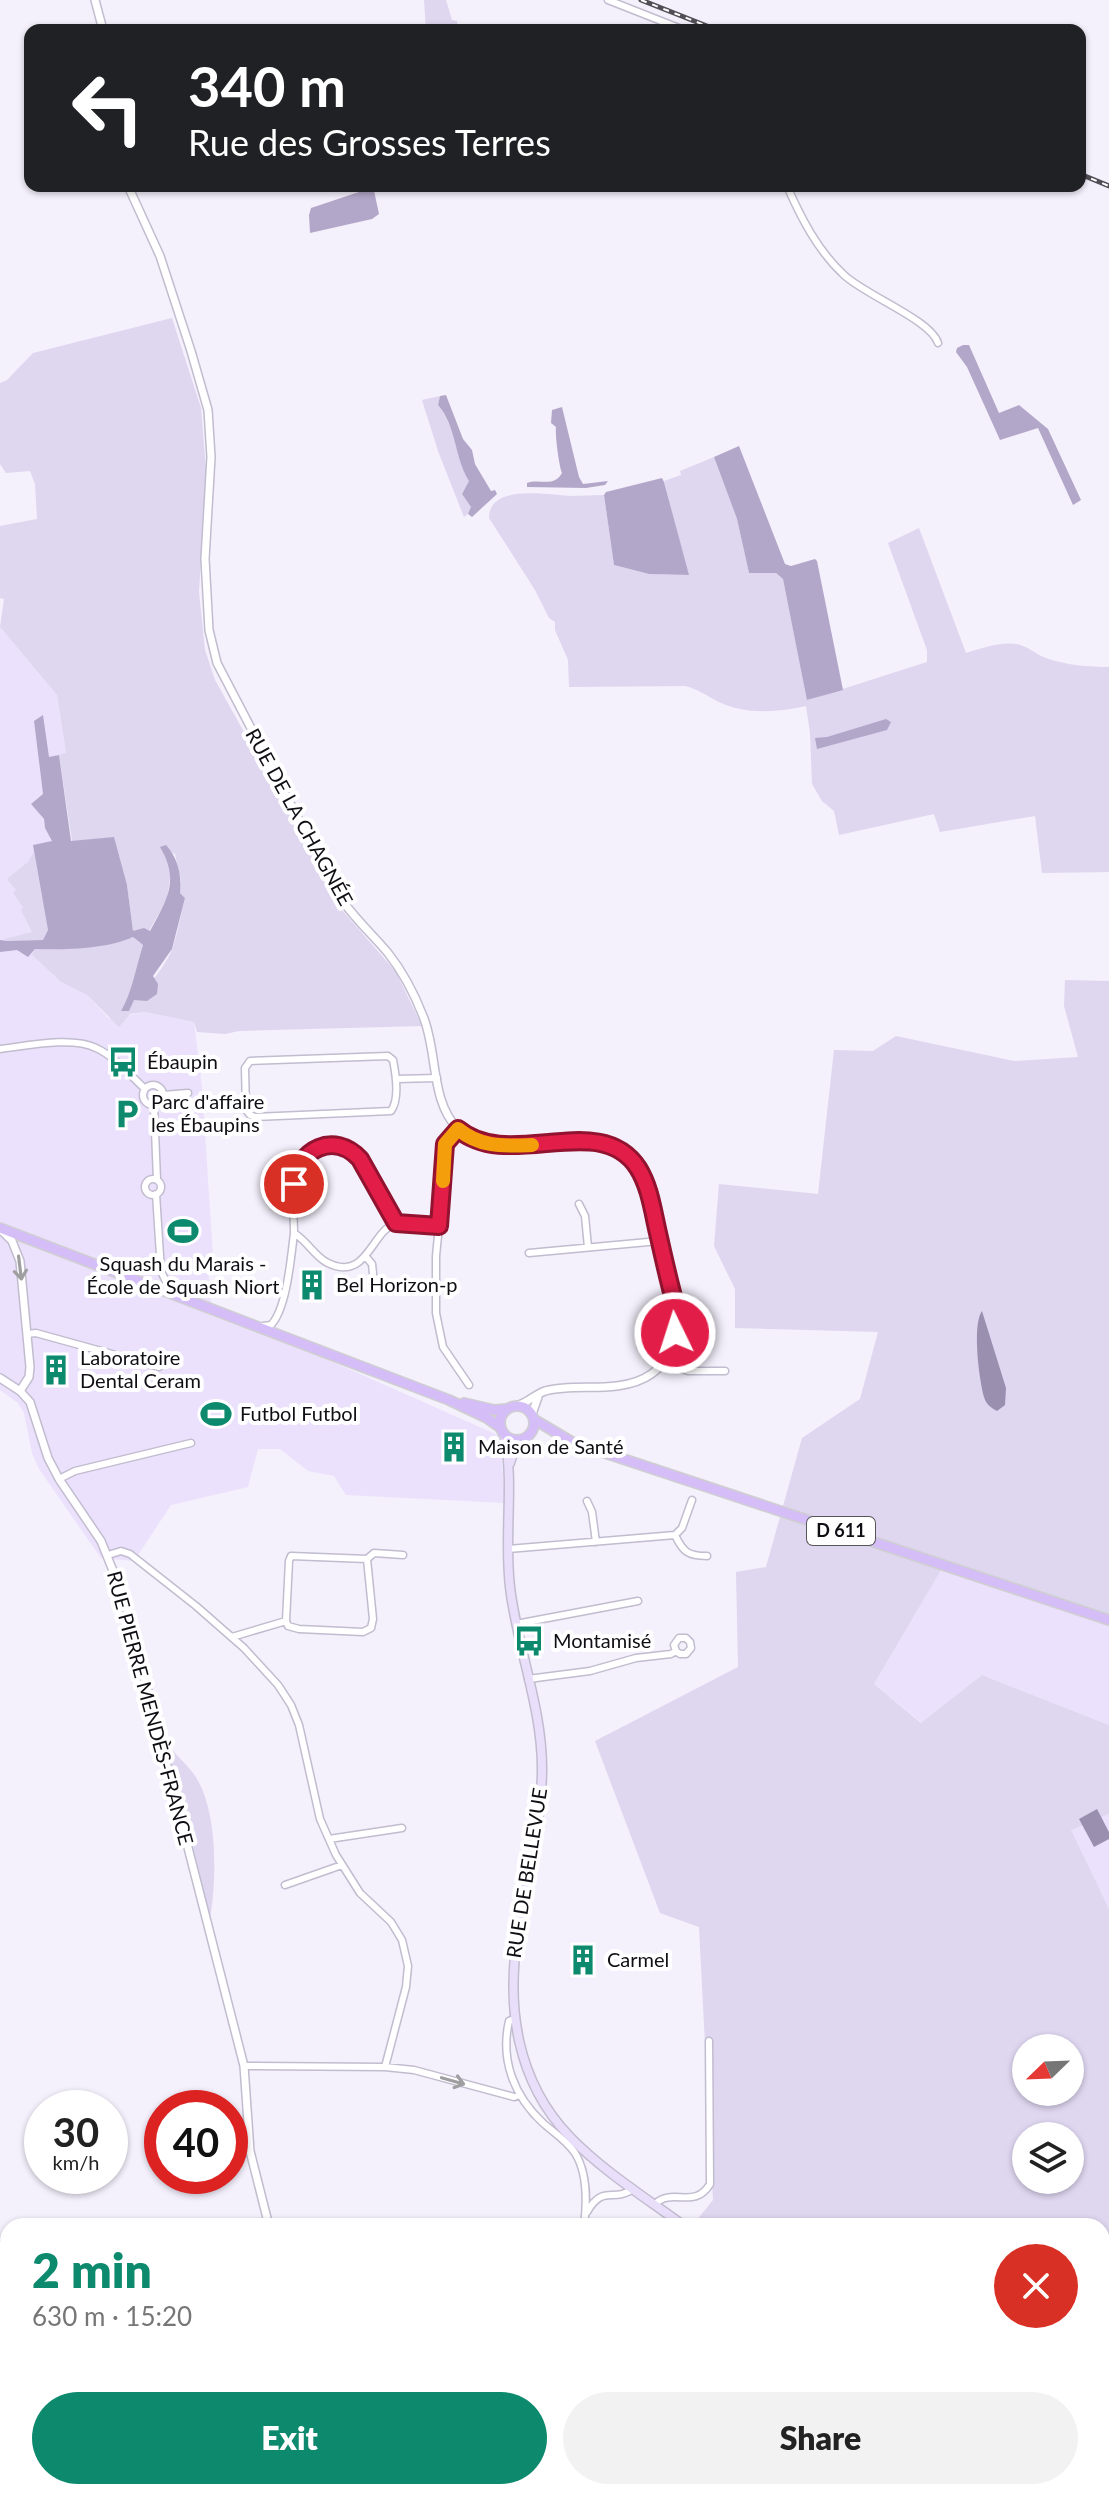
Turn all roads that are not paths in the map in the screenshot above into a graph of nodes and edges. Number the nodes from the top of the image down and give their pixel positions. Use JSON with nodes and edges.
{"nodes":[{"id":1,"x":95,"y":0,"type":"edge"},
{"id":2,"x":608,"y":0,"type":"edge"},
{"id":3,"x":101,"y":24,"type":"edge"},
{"id":4,"x":669,"y":24,"type":"edge"},
{"id":5,"x":131,"y":192,"type":"edge"},
{"id":6,"x":790,"y":192,"type":"edge"},
{"id":7,"x":938,"y":343,"type":"dead end"},
{"id":8,"x":0,"y":1049,"type":"edge"},
{"id":9,"x":437,"y":1078,"type":"junction"},
{"id":10,"x":396,"y":1079,"type":"junction"},
{"id":11,"x":145,"y":1089,"type":"junction"},
{"id":12,"x":188,"y":1093,"type":"dead end"},
{"id":13,"x":163,"y":1095,"type":"junction"},
{"id":14,"x":154,"y":1106,"type":"junction"},
{"id":15,"x":458,"y":1129,"type":"junction"},
{"id":16,"x":157,"y":1180,"type":"junction"},
{"id":17,"x":156,"y":1194,"type":"junction"},
{"id":18,"x":579,"y":1204,"type":"dead end"},
{"id":19,"x":396,"y":1223,"type":"junction"},
{"id":20,"x":439,"y":1226,"type":"junction"},
{"id":21,"x":0,"y":1228,"type":"edge"},
{"id":22,"x":294,"y":1233,"type":"junction"},
{"id":23,"x":659,"y":1241,"type":"junction"},
{"id":24,"x":588,"y":1247,"type":"junction"},
{"id":25,"x":529,"y":1253,"type":"dead end"},
{"id":26,"x":366,"y":1257,"type":"junction"},
{"id":27,"x":374,"y":1283,"type":"dead end"},
{"id":28,"x":186,"y":1298,"type":"junction"},
{"id":29,"x":254,"y":1325,"type":"junction"},
{"id":30,"x":27,"y":1334,"type":"junction"},
{"id":31,"x":662,"y":1363,"type":"junction"},
{"id":32,"x":159,"y":1367,"type":"dead end"},
{"id":33,"x":725,"y":1371,"type":"dead end"},
{"id":34,"x":0,"y":1378,"type":"edge"},
{"id":35,"x":469,"y":1385,"type":"dead end"},
{"id":36,"x":20,"y":1391,"type":"junction"},
{"id":37,"x":541,"y":1392,"type":"junction"},
{"id":38,"x":449,"y":1400,"type":"junction"},
{"id":39,"x":519,"y":1405,"type":"junction"},
{"id":40,"x":506,"y":1409,"type":"junction"},
{"id":41,"x":534,"y":1417,"type":"junction"},
{"id":42,"x":503,"y":1432,"type":"junction"},
{"id":43,"x":525,"y":1438,"type":"junction"},
{"id":44,"x":572,"y":1442,"type":"junction"},
{"id":45,"x":191,"y":1443,"type":"dead end"},
{"id":46,"x":509,"y":1468,"type":"junction"},
{"id":47,"x":59,"y":1479,"type":"junction"},
{"id":48,"x":692,"y":1500,"type":"dead end"},
{"id":49,"x":587,"y":1501,"type":"dead end"},
{"id":50,"x":675,"y":1535,"type":"junction"},
{"id":51,"x":596,"y":1542,"type":"junction"},
{"id":52,"x":508,"y":1549,"type":"junction"},
{"id":53,"x":108,"y":1555,"type":"junction"},
{"id":54,"x":403,"y":1555,"type":"dead end"},
{"id":55,"x":707,"y":1556,"type":"dead end"},
{"id":56,"x":367,"y":1559,"type":"junction"},
{"id":57,"x":638,"y":1601,"type":"dead end"},
{"id":58,"x":1109,"y":1620,"type":"edge"},
{"id":59,"x":286,"y":1621,"type":"junction"},
{"id":60,"x":516,"y":1624,"type":"junction"},
{"id":61,"x":232,"y":1637,"type":"junction"},
{"id":62,"x":676,"y":1651,"type":"dead end"},
{"id":63,"x":528,"y":1679,"type":"junction"},
{"id":64,"x":402,"y":1828,"type":"dead end"},
{"id":65,"x":329,"y":1839,"type":"junction"},
{"id":66,"x":342,"y":1865,"type":"junction"},
{"id":67,"x":285,"y":1885,"type":"dead end"},
{"id":68,"x":514,"y":2019,"type":"junction"},
{"id":69,"x":709,"y":2041,"type":"dead end"},
{"id":70,"x":244,"y":2066,"type":"junction"},
{"id":71,"x":385,"y":2067,"type":"junction"},
{"id":72,"x":519,"y":2095,"type":"junction"},
{"id":73,"x":633,"y":2189,"type":"junction"},
{"id":74,"x":655,"y":2204,"type":"junction"},
{"id":75,"x":585,"y":2215,"type":"junction"},
{"id":76,"x":267,"y":2218,"type":"edge"},
{"id":77,"x":585,"y":2218,"type":"edge"},
{"id":78,"x":673,"y":2218,"type":"edge"}],
"edges":[{"from":1,"to":3,"type":"street"},
{"from":2,"to":4,"type":"street"},
{"from":5,"to":9,"type":"street","name":"RUE DE LA CHAGNÉE"},
{"from":6,"to":7,"type":"street"},
{"from":8,"to":11,"type":"street"},
{"from":9,"to":10,"type":"street"},
{"from":9,"to":15,"type":"street","name":"RUE DE LA CHAGNÉE"},
{"from":10,"to":10,"type":"street"},
{"from":11,"to":13,"type":"street"},
{"from":11,"to":14,"type":"street"},
{"from":12,"to":13,"type":"street"},
{"from":13,"to":14,"type":"street"},
{"from":14,"to":16,"type":"street"},
{"from":15,"to":20,"type":"street"},
{"from":15,"to":23,"type":"street"},
{"from":16,"to":17,"type":"street"},
{"from":16,"to":17,"type":"street"},
{"from":17,"to":28,"type":"street"},
{"from":18,"to":24,"type":"street"},
{"from":19,"to":20,"type":"street"},
{"from":19,"to":22,"type":"street"},
{"from":19,"to":26,"type":"street"},
{"from":20,"to":35,"type":"street"},
{"from":21,"to":28,"type":"main road"},
{"from":21,"to":30,"type":"street","one_way":true},
{"from":22,"to":26,"type":"street"},
{"from":22,"to":29,"type":"street"},
{"from":23,"to":24,"type":"street"},
{"from":23,"to":31,"type":"street"},
{"from":24,"to":25,"type":"street"},
{"from":26,"to":27,"type":"street"},
{"from":28,"to":29,"type":"main road"},
{"from":29,"to":38,"type":"main road"},
{"from":30,"to":32,"type":"street"},
{"from":30,"to":36,"type":"street"},
{"from":31,"to":33,"type":"street"},
{"from":31,"to":37,"type":"street"},
{"from":34,"to":36,"type":"street"},
{"from":36,"to":47,"type":"street","name":"RUE PIERRE MENDÈS-FRANCE"},
{"from":37,"to":39,"type":"street"},
{"from":37,"to":41,"type":"street"},
{"from":38,"to":40,"type":"main road"},
{"from":38,"to":42,"type":"main road"},
{"from":39,"to":40,"type":"main road"},
{"from":39,"to":41,"type":"main road"},
{"from":40,"to":42,"type":"main road"},
{"from":41,"to":43,"type":"main road"},
{"from":41,"to":44,"type":"main road","number":"D 611"},
{"from":42,"to":43,"type":"main road"},
{"from":42,"to":46,"type":"main road","name":"RUE DE BELLEVUE"},
{"from":43,"to":44,"type":"main road","number":"D 611"},
{"from":43,"to":46,"type":"main road","name":"RUE DE BELLEVUE"},
{"from":44,"to":58,"type":"main road","number":"D 611"},
{"from":45,"to":47,"type":"street"},
{"from":46,"to":52,"type":"main road","name":"RUE DE BELLEVUE"},
{"from":47,"to":53,"type":"street","name":"RUE PIERRE MENDÈS-FRANCE"},
{"from":48,"to":50,"type":"street"},
{"from":49,"to":51,"type":"street"},
{"from":50,"to":51,"type":"street"},
{"from":50,"to":55,"type":"street"},
{"from":51,"to":52,"type":"street"},
{"from":52,"to":60,"type":"main road","name":"RUE DE BELLEVUE"},
{"from":53,"to":61,"type":"street"},
{"from":53,"to":70,"type":"street","name":"RUE PIERRE MENDÈS-FRANCE"},
{"from":54,"to":56,"type":"street"},
{"from":56,"to":59,"type":"street"},
{"from":56,"to":59,"type":"street"},
{"from":57,"to":60,"type":"street"},
{"from":59,"to":61,"type":"street"},
{"from":60,"to":63,"type":"main road","name":"RUE DE BELLEVUE"},
{"from":61,"to":65,"type":"street"},
{"from":62,"to":63,"type":"street"},
{"from":63,"to":68,"type":"main road","name":"RUE DE BELLEVUE"},
{"from":64,"to":65,"type":"street"},
{"from":65,"to":66,"type":"street"},
{"from":66,"to":67,"type":"street"},
{"from":66,"to":71,"type":"street"},
{"from":68,"to":72,"type":"street"},
{"from":68,"to":73,"type":"main road","name":"RUE DE BELLEVUE"},
{"from":69,"to":74,"type":"street"},
{"from":70,"to":71,"type":"street"},
{"from":70,"to":76,"type":"street","name":"RUE PIERRE MENDÈS-FRANCE"},
{"from":71,"to":72,"type":"street","one_way":true},
{"from":72,"to":75,"type":"street"},
{"from":73,"to":74,"type":"main road","name":"RUE DE BELLEVUE"},
{"from":73,"to":75,"type":"street"},
{"from":74,"to":78,"type":"main road","name":"RUE DE BELLEVUE"},
{"from":75,"to":77,"type":"street"}]}
